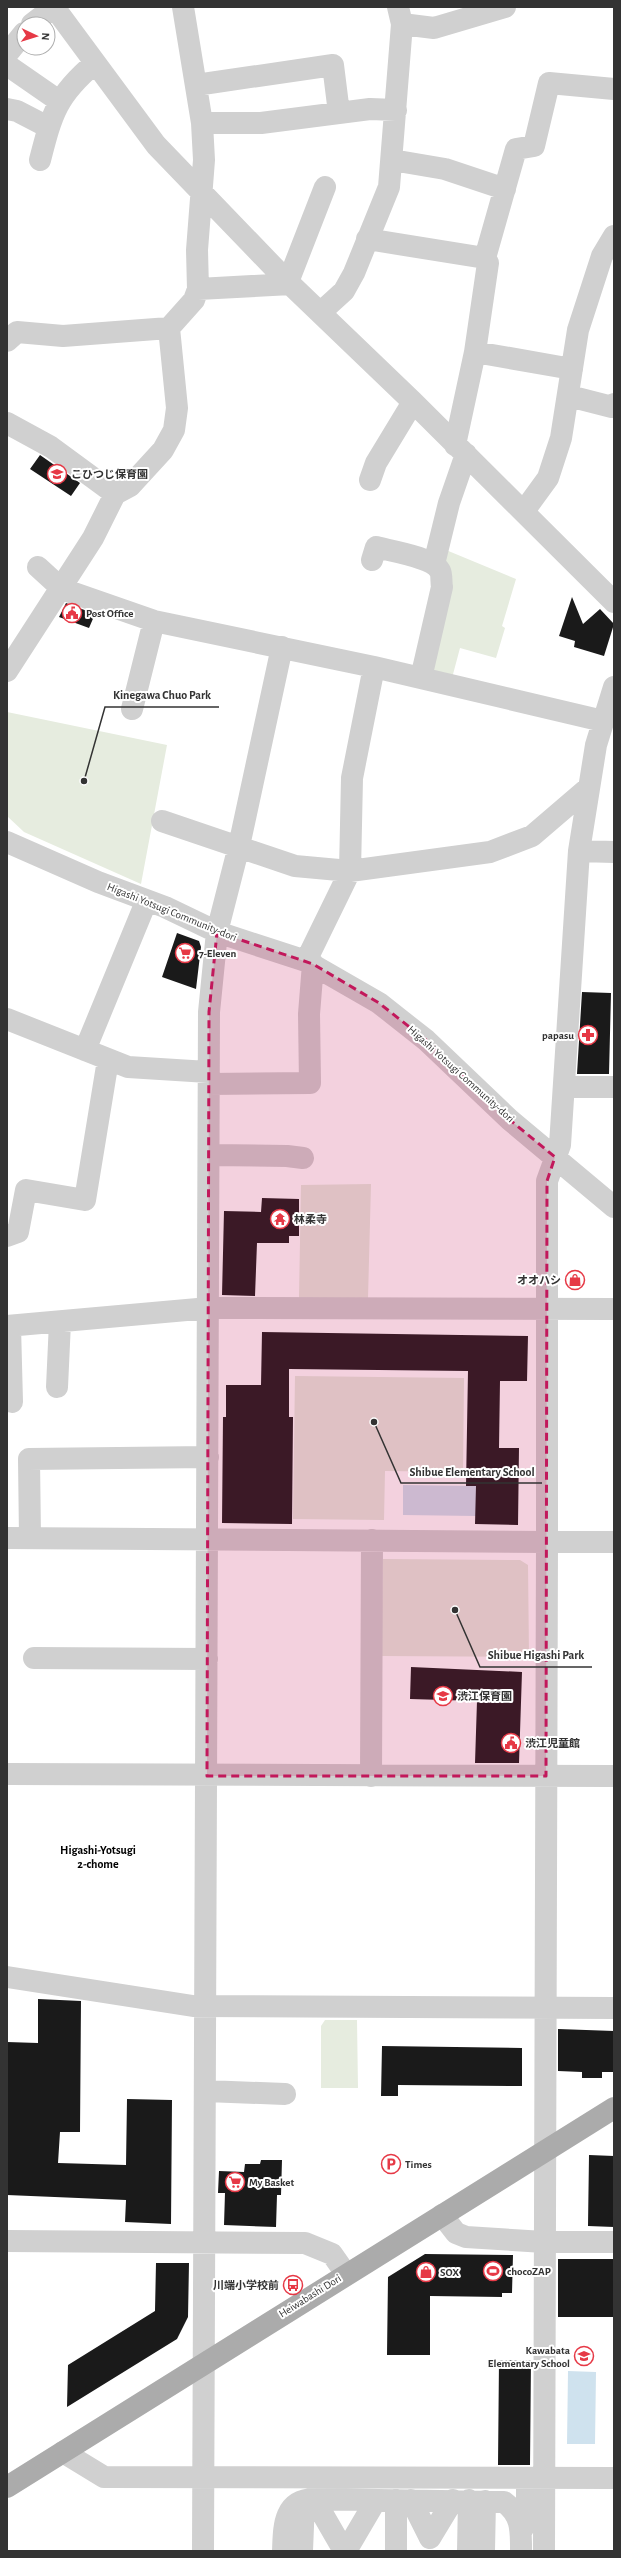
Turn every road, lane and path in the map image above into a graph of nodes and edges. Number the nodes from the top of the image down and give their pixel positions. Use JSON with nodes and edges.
{"nodes":[{"id":1,"x":54,"y":7,"type":"edge"},
{"id":2,"x":183,"y":7,"type":"edge"},
{"id":3,"x":505,"y":7,"type":"edge"},
{"id":4,"x":42,"y":16,"type":"edge"},
{"id":5,"x":400,"y":16,"type":"edge"},
{"id":6,"x":16,"y":43,"type":"edge"},
{"id":7,"x":7,"y":54,"type":"edge"},
{"id":8,"x":95,"y":63,"type":"junction"},
{"id":9,"x":7,"y":65,"type":"edge"},
{"id":10,"x":196,"y":85,"type":"junction"},
{"id":11,"x":614,"y":89,"type":"edge"},
{"id":12,"x":59,"y":101,"type":"junction"},
{"id":13,"x":7,"y":109,"type":"edge"},
{"id":14,"x":396,"y":110,"type":"junction"},
{"id":15,"x":339,"y":113,"type":"junction"},
{"id":16,"x":202,"y":123,"type":"junction"},
{"id":17,"x":48,"y":127,"type":"junction"},
{"id":18,"x":40,"y":160,"type":"dead end"},
{"id":19,"x":392,"y":160,"type":"junction"},
{"id":20,"x":325,"y":187,"type":"dead end"},
{"id":21,"x":504,"y":189,"type":"junction"},
{"id":22,"x":201,"y":193,"type":"junction"},
{"id":23,"x":614,"y":236,"type":"edge"},
{"id":24,"x":367,"y":239,"type":"junction"},
{"id":25,"x":485,"y":258,"type":"junction"},
{"id":26,"x":608,"y":259,"type":"edge"},
{"id":27,"x":290,"y":283,"type":"junction"},
{"id":28,"x":198,"y":289,"type":"junction"},
{"id":29,"x":321,"y":312,"type":"junction"},
{"id":30,"x":169,"y":328,"type":"junction"},
{"id":31,"x":7,"y":341,"type":"edge"},
{"id":32,"x":475,"y":352,"type":"junction"},
{"id":33,"x":572,"y":369,"type":"junction"},
{"id":34,"x":569,"y":396,"type":"junction"},
{"id":35,"x":413,"y":402,"type":"junction"},
{"id":36,"x":614,"y":404,"type":"edge"},
{"id":37,"x":7,"y":423,"type":"edge"},
{"id":38,"x":461,"y":450,"type":"junction"},
{"id":39,"x":370,"y":480,"type":"dead end"},
{"id":40,"x":115,"y":494,"type":"junction"},
{"id":41,"x":524,"y":511,"type":"junction"},
{"id":42,"x":372,"y":560,"type":"dead end"},
{"id":43,"x":434,"y":564,"type":"junction"},
{"id":44,"x":38,"y":567,"type":"dead end"},
{"id":45,"x":62,"y":589,"type":"junction"},
{"id":46,"x":614,"y":602,"type":"edge"},
{"id":47,"x":154,"y":621,"type":"junction"},
{"id":48,"x":282,"y":647,"type":"junction"},
{"id":49,"x":374,"y":667,"type":"junction"},
{"id":50,"x":7,"y":671,"type":"edge"},
{"id":51,"x":421,"y":678,"type":"junction"},
{"id":52,"x":614,"y":687,"type":"edge"},
{"id":53,"x":132,"y":709,"type":"dead end"},
{"id":54,"x":608,"y":716,"type":"edge"},
{"id":55,"x":588,"y":788,"type":"junction"},
{"id":56,"x":162,"y":821,"type":"dead end"},
{"id":57,"x":7,"y":842,"type":"edge"},
{"id":58,"x":239,"y":846,"type":"junction"},
{"id":59,"x":579,"y":851,"type":"junction"},
{"id":60,"x":614,"y":852,"type":"edge"},
{"id":61,"x":350,"y":871,"type":"junction"},
{"id":62,"x":146,"y":902,"type":"junction"},
{"id":63,"x":218,"y":932,"type":"junction"},
{"id":64,"x":310,"y":963,"type":"junction"},
{"id":65,"x":7,"y":1019,"type":"edge"},
{"id":66,"x":85,"y":1050,"type":"junction"},
{"id":67,"x":108,"y":1060,"type":"junction"},
{"id":68,"x":209,"y":1078,"type":"junction"},
{"id":69,"x":564,"y":1087,"type":"junction"},
{"id":70,"x":614,"y":1088,"type":"edge"},
{"id":71,"x":209,"y":1155,"type":"junction"},
{"id":72,"x":555,"y":1157,"type":"junction"},
{"id":73,"x":303,"y":1158,"type":"dead end"},
{"id":74,"x":614,"y":1207,"type":"edge"},
{"id":75,"x":7,"y":1236,"type":"edge"},
{"id":76,"x":209,"y":1308,"type":"junction"},
{"id":77,"x":546,"y":1309,"type":"junction"},
{"id":78,"x":614,"y":1309,"type":"edge"},
{"id":79,"x":60,"y":1322,"type":"junction"},
{"id":80,"x":9,"y":1326,"type":"edge"},
{"id":81,"x":57,"y":1387,"type":"dead end"},
{"id":82,"x":12,"y":1402,"type":"dead end"},
{"id":83,"x":208,"y":1457,"type":"junction"},
{"id":84,"x":7,"y":1538,"type":"edge"},
{"id":85,"x":30,"y":1538,"type":"junction"},
{"id":86,"x":208,"y":1540,"type":"junction"},
{"id":87,"x":372,"y":1540,"type":"junction"},
{"id":88,"x":547,"y":1542,"type":"junction"},
{"id":89,"x":614,"y":1542,"type":"edge"},
{"id":90,"x":34,"y":1658,"type":"dead end"},
{"id":91,"x":207,"y":1659,"type":"junction"},
{"id":92,"x":7,"y":1774,"type":"edge"},
{"id":93,"x":207,"y":1776,"type":"junction"},
{"id":94,"x":371,"y":1776,"type":"junction"},
{"id":95,"x":546,"y":1776,"type":"junction"},
{"id":96,"x":614,"y":1776,"type":"edge"},
{"id":97,"x":7,"y":1977,"type":"edge"},
{"id":98,"x":207,"y":2007,"type":"junction"},
{"id":99,"x":546,"y":2008,"type":"junction"},
{"id":100,"x":614,"y":2008,"type":"edge"},
{"id":101,"x":206,"y":2091,"type":"junction"},
{"id":102,"x":286,"y":2094,"type":"dead end"},
{"id":103,"x":614,"y":2108,"type":"edge"},
{"id":104,"x":544,"y":2151,"type":"junction"},
{"id":105,"x":442,"y":2215,"type":"junction"},
{"id":106,"x":7,"y":2241,"type":"edge"},
{"id":107,"x":205,"y":2242,"type":"junction"},
{"id":108,"x":544,"y":2242,"type":"junction"},
{"id":109,"x":614,"y":2242,"type":"edge"},
{"id":110,"x":346,"y":2274,"type":"junction"},
{"id":111,"x":204,"y":2362,"type":"junction"},
{"id":112,"x":63,"y":2452,"type":"junction"},
{"id":113,"x":204,"y":2477,"type":"junction"},
{"id":114,"x":535,"y":2478,"type":"junction"},
{"id":115,"x":614,"y":2478,"type":"edge"},
{"id":116,"x":7,"y":2487,"type":"edge"},
{"id":117,"x":309,"y":2500,"type":"junction"},
{"id":118,"x":394,"y":2500,"type":"junction"},
{"id":119,"x":469,"y":2500,"type":"junction"},
{"id":120,"x":521,"y":2541,"type":"edge"},
{"id":121,"x":476,"y":2544,"type":"edge"},
{"id":122,"x":203,"y":2551,"type":"edge"},
{"id":123,"x":283,"y":2551,"type":"edge"},
{"id":124,"x":302,"y":2551,"type":"edge"},
{"id":125,"x":345,"y":2551,"type":"edge"},
{"id":126,"x":396,"y":2551,"type":"edge"},
{"id":127,"x":544,"y":2551,"type":"edge"}],
"edges":[{"from":1,"to":4,"type":"street"},
{"from":1,"to":8,"type":"street"},
{"from":2,"to":10,"type":"street"},
{"from":3,"to":5,"type":"street"},
{"from":5,"to":14,"type":"street"},
{"from":6,"to":7,"type":"street"},
{"from":8,"to":12,"type":"street"},
{"from":8,"to":22,"type":"street"},
{"from":9,"to":12,"type":"street"},
{"from":10,"to":15,"type":"street"},
{"from":10,"to":16,"type":"street"},
{"from":11,"to":21,"type":"street"},
{"from":12,"to":17,"type":"street"},
{"from":13,"to":17,"type":"street"},
{"from":14,"to":15,"type":"street"},
{"from":14,"to":19,"type":"street"},
{"from":15,"to":16,"type":"street"},
{"from":16,"to":22,"type":"street"},
{"from":17,"to":18,"type":"street"},
{"from":19,"to":21,"type":"street"},
{"from":19,"to":24,"type":"street"},
{"from":20,"to":27,"type":"street"},
{"from":21,"to":25,"type":"street"},
{"from":22,"to":27,"type":"street"},
{"from":22,"to":28,"type":"street"},
{"from":23,"to":26,"type":"street"},
{"from":24,"to":25,"type":"street"},
{"from":24,"to":29,"type":"street"},
{"from":25,"to":32,"type":"street"},
{"from":26,"to":33,"type":"street"},
{"from":27,"to":28,"type":"street"},
{"from":27,"to":29,"type":"street"},
{"from":28,"to":30,"type":"street"},
{"from":29,"to":35,"type":"street"},
{"from":30,"to":31,"type":"street"},
{"from":30,"to":40,"type":"street"},
{"from":32,"to":33,"type":"street"},
{"from":32,"to":38,"type":"street"},
{"from":33,"to":34,"type":"street"},
{"from":34,"to":36,"type":"street"},
{"from":34,"to":41,"type":"street"},
{"from":35,"to":38,"type":"street"},
{"from":35,"to":39,"type":"street"},
{"from":37,"to":40,"type":"street"},
{"from":38,"to":41,"type":"street"},
{"from":38,"to":43,"type":"street"},
{"from":40,"to":45,"type":"street"},
{"from":41,"to":46,"type":"street"},
{"from":42,"to":43,"type":"street"},
{"from":43,"to":51,"type":"street"},
{"from":44,"to":45,"type":"street"},
{"from":45,"to":47,"type":"street"},
{"from":45,"to":50,"type":"street"},
{"from":47,"to":48,"type":"street"},
{"from":47,"to":53,"type":"street"},
{"from":48,"to":49,"type":"street"},
{"from":48,"to":58,"type":"street"},
{"from":49,"to":51,"type":"street"},
{"from":49,"to":61,"type":"street"},
{"from":51,"to":54,"type":"street"},
{"from":52,"to":54,"type":"street"},
{"from":54,"to":55,"type":"street"},
{"from":55,"to":59,"type":"street"},
{"from":55,"to":61,"type":"street"},
{"from":56,"to":58,"type":"street"},
{"from":57,"to":62,"type":"street","name":"Higashi Yotsugi Community-dori"},
{"from":58,"to":61,"type":"street"},
{"from":58,"to":63,"type":"street"},
{"from":59,"to":60,"type":"street"},
{"from":59,"to":69,"type":"street"},
{"from":61,"to":64,"type":"street"},
{"from":62,"to":63,"type":"street","name":"Higashi Yotsugi Community-dori"},
{"from":62,"to":66,"type":"street"},
{"from":63,"to":64,"type":"street","name":"Higashi Yotsugi Community-dori"},
{"from":63,"to":68,"type":"street"},
{"from":64,"to":68,"type":"street"},
{"from":64,"to":72,"type":"street","name":"Higashi Yotsugi Community-dori"},
{"from":65,"to":66,"type":"street"},
{"from":66,"to":67,"type":"street"},
{"from":67,"to":68,"type":"street"},
{"from":67,"to":75,"type":"street"},
{"from":68,"to":71,"type":"street"},
{"from":69,"to":70,"type":"street"},
{"from":69,"to":72,"type":"street"},
{"from":71,"to":73,"type":"street"},
{"from":71,"to":76,"type":"street"},
{"from":72,"to":74,"type":"street","name":"Higashi Yotsugi Community-dori"},
{"from":72,"to":77,"type":"street"},
{"from":76,"to":77,"type":"street"},
{"from":76,"to":79,"type":"street"},
{"from":76,"to":83,"type":"street"},
{"from":77,"to":78,"type":"street"},
{"from":77,"to":88,"type":"street"},
{"from":79,"to":80,"type":"street"},
{"from":79,"to":81,"type":"street"},
{"from":80,"to":82,"type":"street"},
{"from":83,"to":85,"type":"street"},
{"from":83,"to":86,"type":"street"},
{"from":84,"to":85,"type":"street"},
{"from":85,"to":86,"type":"street"},
{"from":86,"to":87,"type":"street"},
{"from":86,"to":91,"type":"street"},
{"from":87,"to":88,"type":"street"},
{"from":87,"to":94,"type":"street"},
{"from":88,"to":89,"type":"street"},
{"from":88,"to":95,"type":"street"},
{"from":90,"to":91,"type":"street"},
{"from":91,"to":93,"type":"street"},
{"from":92,"to":93,"type":"street"},
{"from":93,"to":94,"type":"street"},
{"from":93,"to":98,"type":"street"},
{"from":94,"to":95,"type":"street"},
{"from":95,"to":96,"type":"street"},
{"from":95,"to":99,"type":"street"},
{"from":97,"to":98,"type":"street"},
{"from":98,"to":99,"type":"street"},
{"from":98,"to":101,"type":"street"},
{"from":99,"to":100,"type":"street"},
{"from":99,"to":104,"type":"street"},
{"from":101,"to":102,"type":"street"},
{"from":101,"to":107,"type":"street"},
{"from":103,"to":104,"type":"main road","name":"Heiwabashi Dori"},
{"from":104,"to":105,"type":"main road","name":"Heiwabashi Dori"},
{"from":104,"to":108,"type":"street"},
{"from":105,"to":108,"type":"street"},
{"from":105,"to":110,"type":"main road","name":"Heiwabashi Dori"},
{"from":106,"to":107,"type":"street"},
{"from":107,"to":110,"type":"street"},
{"from":107,"to":111,"type":"street"},
{"from":108,"to":109,"type":"street"},
{"from":108,"to":114,"type":"street"},
{"from":110,"to":111,"type":"main road","name":"Heiwabashi Dori"},
{"from":111,"to":112,"type":"main road","name":"Heiwabashi Dori"},
{"from":111,"to":113,"type":"street"},
{"from":112,"to":113,"type":"street"},
{"from":112,"to":116,"type":"main road","name":"Heiwabashi Dori"},
{"from":113,"to":114,"type":"street"},
{"from":113,"to":122,"type":"street"},
{"from":114,"to":115,"type":"street"},
{"from":114,"to":120,"type":"street"},
{"from":114,"to":127,"type":"street"},
{"from":117,"to":118,"type":"street"},
{"from":117,"to":123,"type":"street"},
{"from":117,"to":124,"type":"street"},
{"from":117,"to":125,"type":"street"},
{"from":118,"to":119,"type":"street"},
{"from":118,"to":119,"type":"street"},
{"from":118,"to":125,"type":"street"},
{"from":118,"to":126,"type":"street"},
{"from":119,"to":120,"type":"street"},
{"from":119,"to":121,"type":"street"}]}
